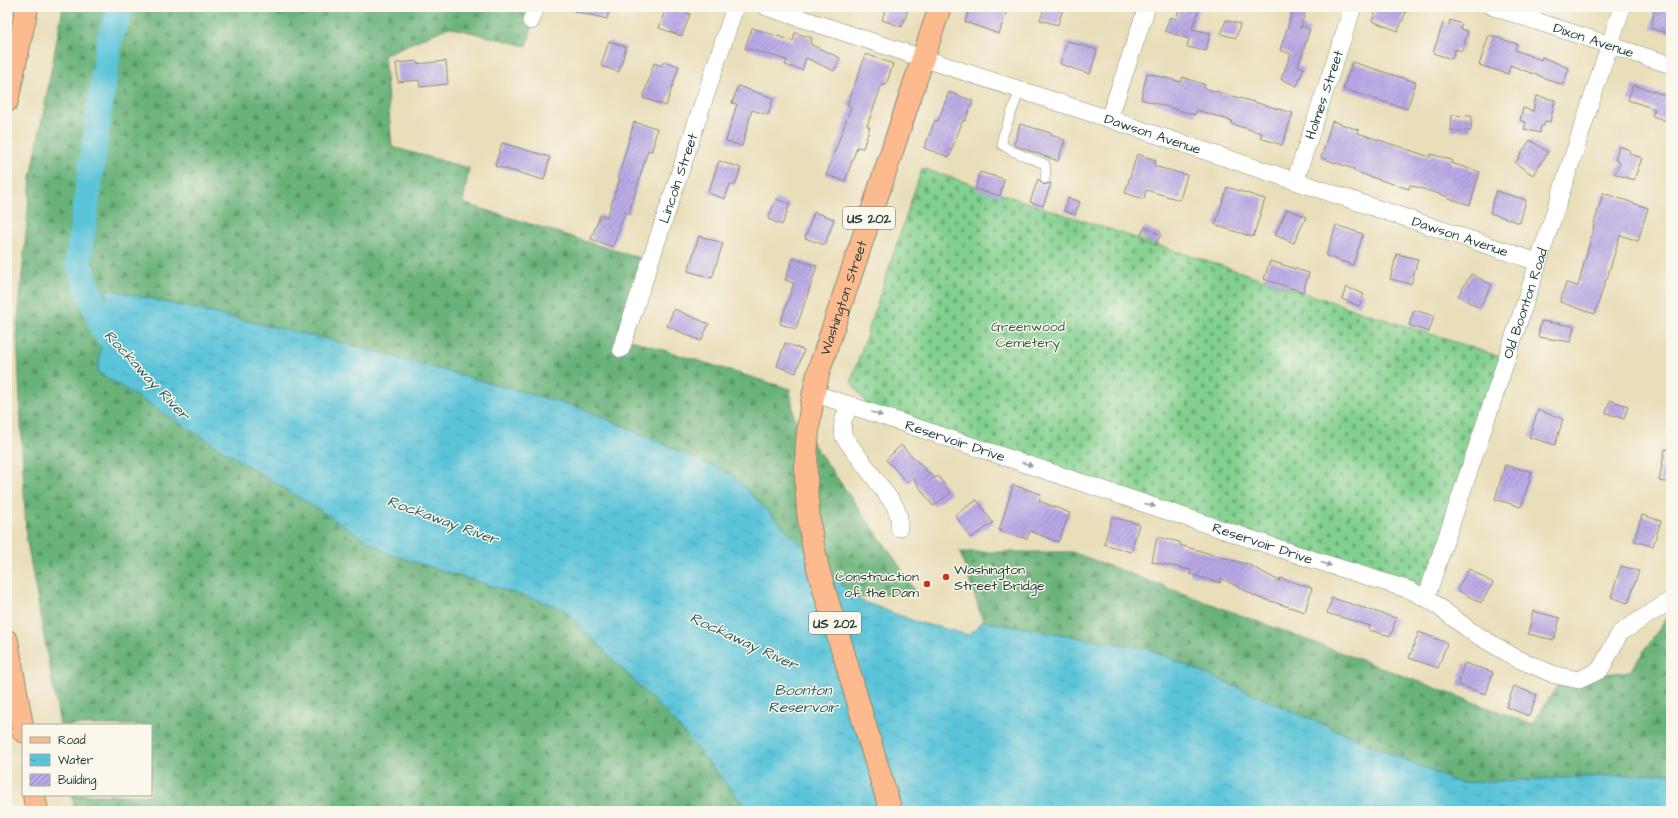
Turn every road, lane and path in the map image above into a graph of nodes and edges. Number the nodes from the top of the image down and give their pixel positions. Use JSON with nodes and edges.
{"nodes":[{"id":1,"x":27,"y":7,"type":"edge"},
{"id":2,"x":735,"y":7,"type":"edge"},
{"id":3,"x":766,"y":7,"type":"edge"},
{"id":4,"x":940,"y":7,"type":"edge"},
{"id":5,"x":1147,"y":7,"type":"edge"},
{"id":6,"x":1352,"y":7,"type":"edge"},
{"id":7,"x":1493,"y":7,"type":"edge"},
{"id":8,"x":1622,"y":7,"type":"edge"},
{"id":9,"x":1610,"y":45,"type":"junction"},
{"id":10,"x":922,"y":57,"type":"junction"},
{"id":11,"x":1671,"y":65,"type":"edge"},
{"id":12,"x":1020,"y":90,"type":"junction"},
{"id":13,"x":7,"y":101,"type":"edge"},
{"id":14,"x":1109,"y":119,"type":"junction"},
{"id":15,"x":1045,"y":178,"type":"dead end"},
{"id":16,"x":1295,"y":181,"type":"junction"},
{"id":17,"x":1538,"y":262,"type":"junction"},
{"id":18,"x":621,"y":349,"type":"dead end"},
{"id":19,"x":813,"y":392,"type":"junction"},
{"id":20,"x":851,"y":405,"type":"junction"},
{"id":21,"x":899,"y":528,"type":"dead end"},
{"id":22,"x":1426,"y":598,"type":"junction"},
{"id":23,"x":1671,"y":600,"type":"edge"},
{"id":24,"x":7,"y":641,"type":"edge"},
{"id":25,"x":22,"y":725,"type":"edge"},
{"id":26,"x":34,"y":796,"type":"edge"},
{"id":27,"x":37,"y":811,"type":"edge"},
{"id":28,"x":891,"y":811,"type":"edge"}],
"edges":[{"from":1,"to":13,"type":"main road"},
{"from":2,"to":18,"type":"street","name":"Lincoln Street"},
{"from":3,"to":10,"type":"street","name":"Dawson Avenue"},
{"from":4,"to":10,"type":"main road","name":"Washington Street","number":"US 202"},
{"from":5,"to":14,"type":"street"},
{"from":6,"to":16,"type":"street","name":"Holmes Street"},
{"from":7,"to":9,"type":"street","name":"Dixon Avenue"},
{"from":8,"to":9,"type":"street","name":"Old Boonton Road"},
{"from":9,"to":11,"type":"street","name":"Dixon Avenue"},
{"from":9,"to":17,"type":"street","name":"Old Boonton Road"},
{"from":10,"to":12,"type":"street","name":"Dawson Avenue"},
{"from":10,"to":19,"type":"main road","name":"Washington Street","number":"US 202"},
{"from":12,"to":14,"type":"street","name":"Dawson Avenue"},
{"from":12,"to":15,"type":"lane"},
{"from":14,"to":16,"type":"street","name":"Dawson Avenue"},
{"from":16,"to":17,"type":"street","name":"Dawson Avenue"},
{"from":17,"to":22,"type":"street","name":"Old Boonton Road"},
{"from":19,"to":20,"type":"street","name":"Reservoir Drive"},
{"from":19,"to":28,"type":"main road","name":"Washington Street","number":"US 202"},
{"from":20,"to":21,"type":"street"},
{"from":20,"to":22,"type":"street","name":"Reservoir Drive","one_way":true},
{"from":22,"to":23,"type":"street","name":"Reservoir Drive"},
{"from":24,"to":25,"type":"main road"},
{"from":26,"to":27,"type":"main road"}]}
